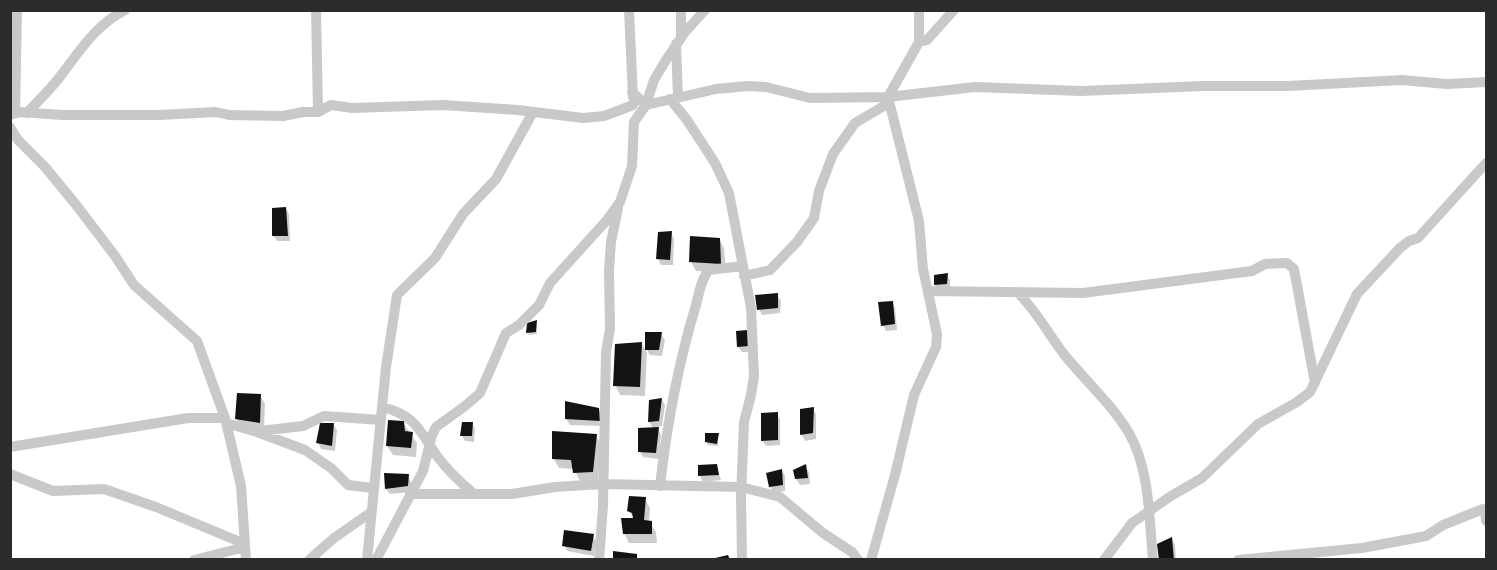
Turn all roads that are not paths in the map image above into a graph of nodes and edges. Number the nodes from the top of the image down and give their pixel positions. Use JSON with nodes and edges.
{"nodes":[{"id":1,"x":17,"y":10,"type":"edge"},
{"id":2,"x":125,"y":10,"type":"edge"},
{"id":3,"x":316,"y":10,"type":"edge"},
{"id":4,"x":629,"y":10,"type":"edge"},
{"id":5,"x":681,"y":10,"type":"edge"},
{"id":6,"x":705,"y":10,"type":"edge"},
{"id":7,"x":919,"y":10,"type":"edge"},
{"id":8,"x":954,"y":10,"type":"edge"},
{"id":9,"x":679,"y":40,"type":"junction"},
{"id":10,"x":919,"y":42,"type":"junction"},
{"id":11,"x":1486,"y":82,"type":"edge"},
{"id":12,"x":632,"y":92,"type":"junction"},
{"id":13,"x":674,"y":98,"type":"junction"},
{"id":14,"x":889,"y":100,"type":"junction"},
{"id":15,"x":633,"y":105,"type":"junction"},
{"id":16,"x":646,"y":105,"type":"junction"},
{"id":17,"x":318,"y":112,"type":"junction"},
{"id":18,"x":533,"y":112,"type":"junction"},
{"id":19,"x":27,"y":113,"type":"junction"},
{"id":20,"x":13,"y":114,"type":"edge"},
{"id":21,"x":634,"y":122,"type":"junction"},
{"id":22,"x":10,"y":128,"type":"edge"},
{"id":23,"x":1486,"y":163,"type":"edge"},
{"id":24,"x":620,"y":202,"type":"junction"},
{"id":25,"x":743,"y":271,"type":"junction"},
{"id":26,"x":929,"y":291,"type":"junction"},
{"id":27,"x":1017,"y":292,"type":"junction"},
{"id":28,"x":1316,"y":383,"type":"junction"},
{"id":29,"x":383,"y":407,"type":"junction"},
{"id":30,"x":381,"y":420,"type":"junction"},
{"id":31,"x":226,"y":421,"type":"junction"},
{"id":32,"x":257,"y":432,"type":"junction"},
{"id":33,"x":430,"y":443,"type":"junction"},
{"id":34,"x":10,"y":447,"type":"edge"},
{"id":35,"x":10,"y":474,"type":"edge"},
{"id":36,"x":603,"y":484,"type":"junction"},
{"id":37,"x":660,"y":486,"type":"junction"},
{"id":38,"x":373,"y":488,"type":"junction"},
{"id":39,"x":741,"y":488,"type":"junction"},
{"id":40,"x":473,"y":493,"type":"junction"},
{"id":41,"x":410,"y":494,"type":"junction"},
{"id":42,"x":1149,"y":511,"type":"junction"},
{"id":43,"x":370,"y":513,"type":"junction"},
{"id":44,"x":1486,"y":521,"type":"edge"},
{"id":45,"x":245,"y":545,"type":"junction"},
{"id":46,"x":194,"y":560,"type":"edge"},
{"id":47,"x":246,"y":560,"type":"edge"},
{"id":48,"x":309,"y":560,"type":"edge"},
{"id":49,"x":367,"y":560,"type":"edge"},
{"id":50,"x":376,"y":560,"type":"edge"},
{"id":51,"x":599,"y":560,"type":"edge"},
{"id":52,"x":742,"y":560,"type":"edge"},
{"id":53,"x":858,"y":560,"type":"edge"},
{"id":54,"x":872,"y":560,"type":"edge"},
{"id":55,"x":1104,"y":560,"type":"edge"},
{"id":56,"x":1153,"y":560,"type":"edge"},
{"id":57,"x":1238,"y":560,"type":"edge"}],
"edges":[{"from":1,"to":20,"type":"street"},
{"from":2,"to":19,"type":"street"},
{"from":3,"to":17,"type":"street"},
{"from":4,"to":12,"type":"street"},
{"from":5,"to":9,"type":"street"},
{"from":6,"to":9,"type":"street"},
{"from":7,"to":10,"type":"street"},
{"from":8,"to":10,"type":"street"},
{"from":9,"to":13,"type":"street"},
{"from":9,"to":16,"type":"street"},
{"from":10,"to":14,"type":"street"},
{"from":11,"to":14,"type":"street"},
{"from":12,"to":15,"type":"street"},
{"from":12,"to":16,"type":"street"},
{"from":13,"to":14,"type":"street"},
{"from":13,"to":16,"type":"street"},
{"from":13,"to":25,"type":"street"},
{"from":14,"to":25,"type":"street"},
{"from":14,"to":26,"type":"street"},
{"from":15,"to":18,"type":"street"},
{"from":15,"to":21,"type":"street"},
{"from":16,"to":21,"type":"street"},
{"from":17,"to":18,"type":"street"},
{"from":17,"to":19,"type":"street"},
{"from":18,"to":29,"type":"street"},
{"from":19,"to":20,"type":"street"},
{"from":21,"to":24,"type":"street"},
{"from":22,"to":31,"type":"street"},
{"from":23,"to":28,"type":"street"},
{"from":24,"to":33,"type":"street"},
{"from":24,"to":36,"type":"street"},
{"from":25,"to":37,"type":"street"},
{"from":25,"to":39,"type":"street"},
{"from":26,"to":27,"type":"street"},
{"from":26,"to":54,"type":"street"},
{"from":27,"to":28,"type":"street"},
{"from":27,"to":42,"type":"street"},
{"from":28,"to":42,"type":"street"},
{"from":29,"to":30,"type":"street"},
{"from":29,"to":33,"type":"street"},
{"from":30,"to":32,"type":"street"},
{"from":30,"to":38,"type":"street"},
{"from":31,"to":32,"type":"street"},
{"from":31,"to":34,"type":"street"},
{"from":31,"to":45,"type":"street"},
{"from":32,"to":38,"type":"street"},
{"from":33,"to":40,"type":"street"},
{"from":33,"to":41,"type":"street"},
{"from":35,"to":45,"type":"street"},
{"from":36,"to":37,"type":"street"},
{"from":36,"to":40,"type":"street"},
{"from":36,"to":51,"type":"street"},
{"from":37,"to":39,"type":"street"},
{"from":38,"to":43,"type":"street"},
{"from":39,"to":52,"type":"street"},
{"from":39,"to":53,"type":"street"},
{"from":40,"to":41,"type":"street"},
{"from":41,"to":50,"type":"street"},
{"from":42,"to":55,"type":"street"},
{"from":42,"to":56,"type":"street"},
{"from":43,"to":48,"type":"street"},
{"from":43,"to":49,"type":"street"},
{"from":44,"to":57,"type":"street"},
{"from":45,"to":46,"type":"street"},
{"from":45,"to":47,"type":"street"}]}
